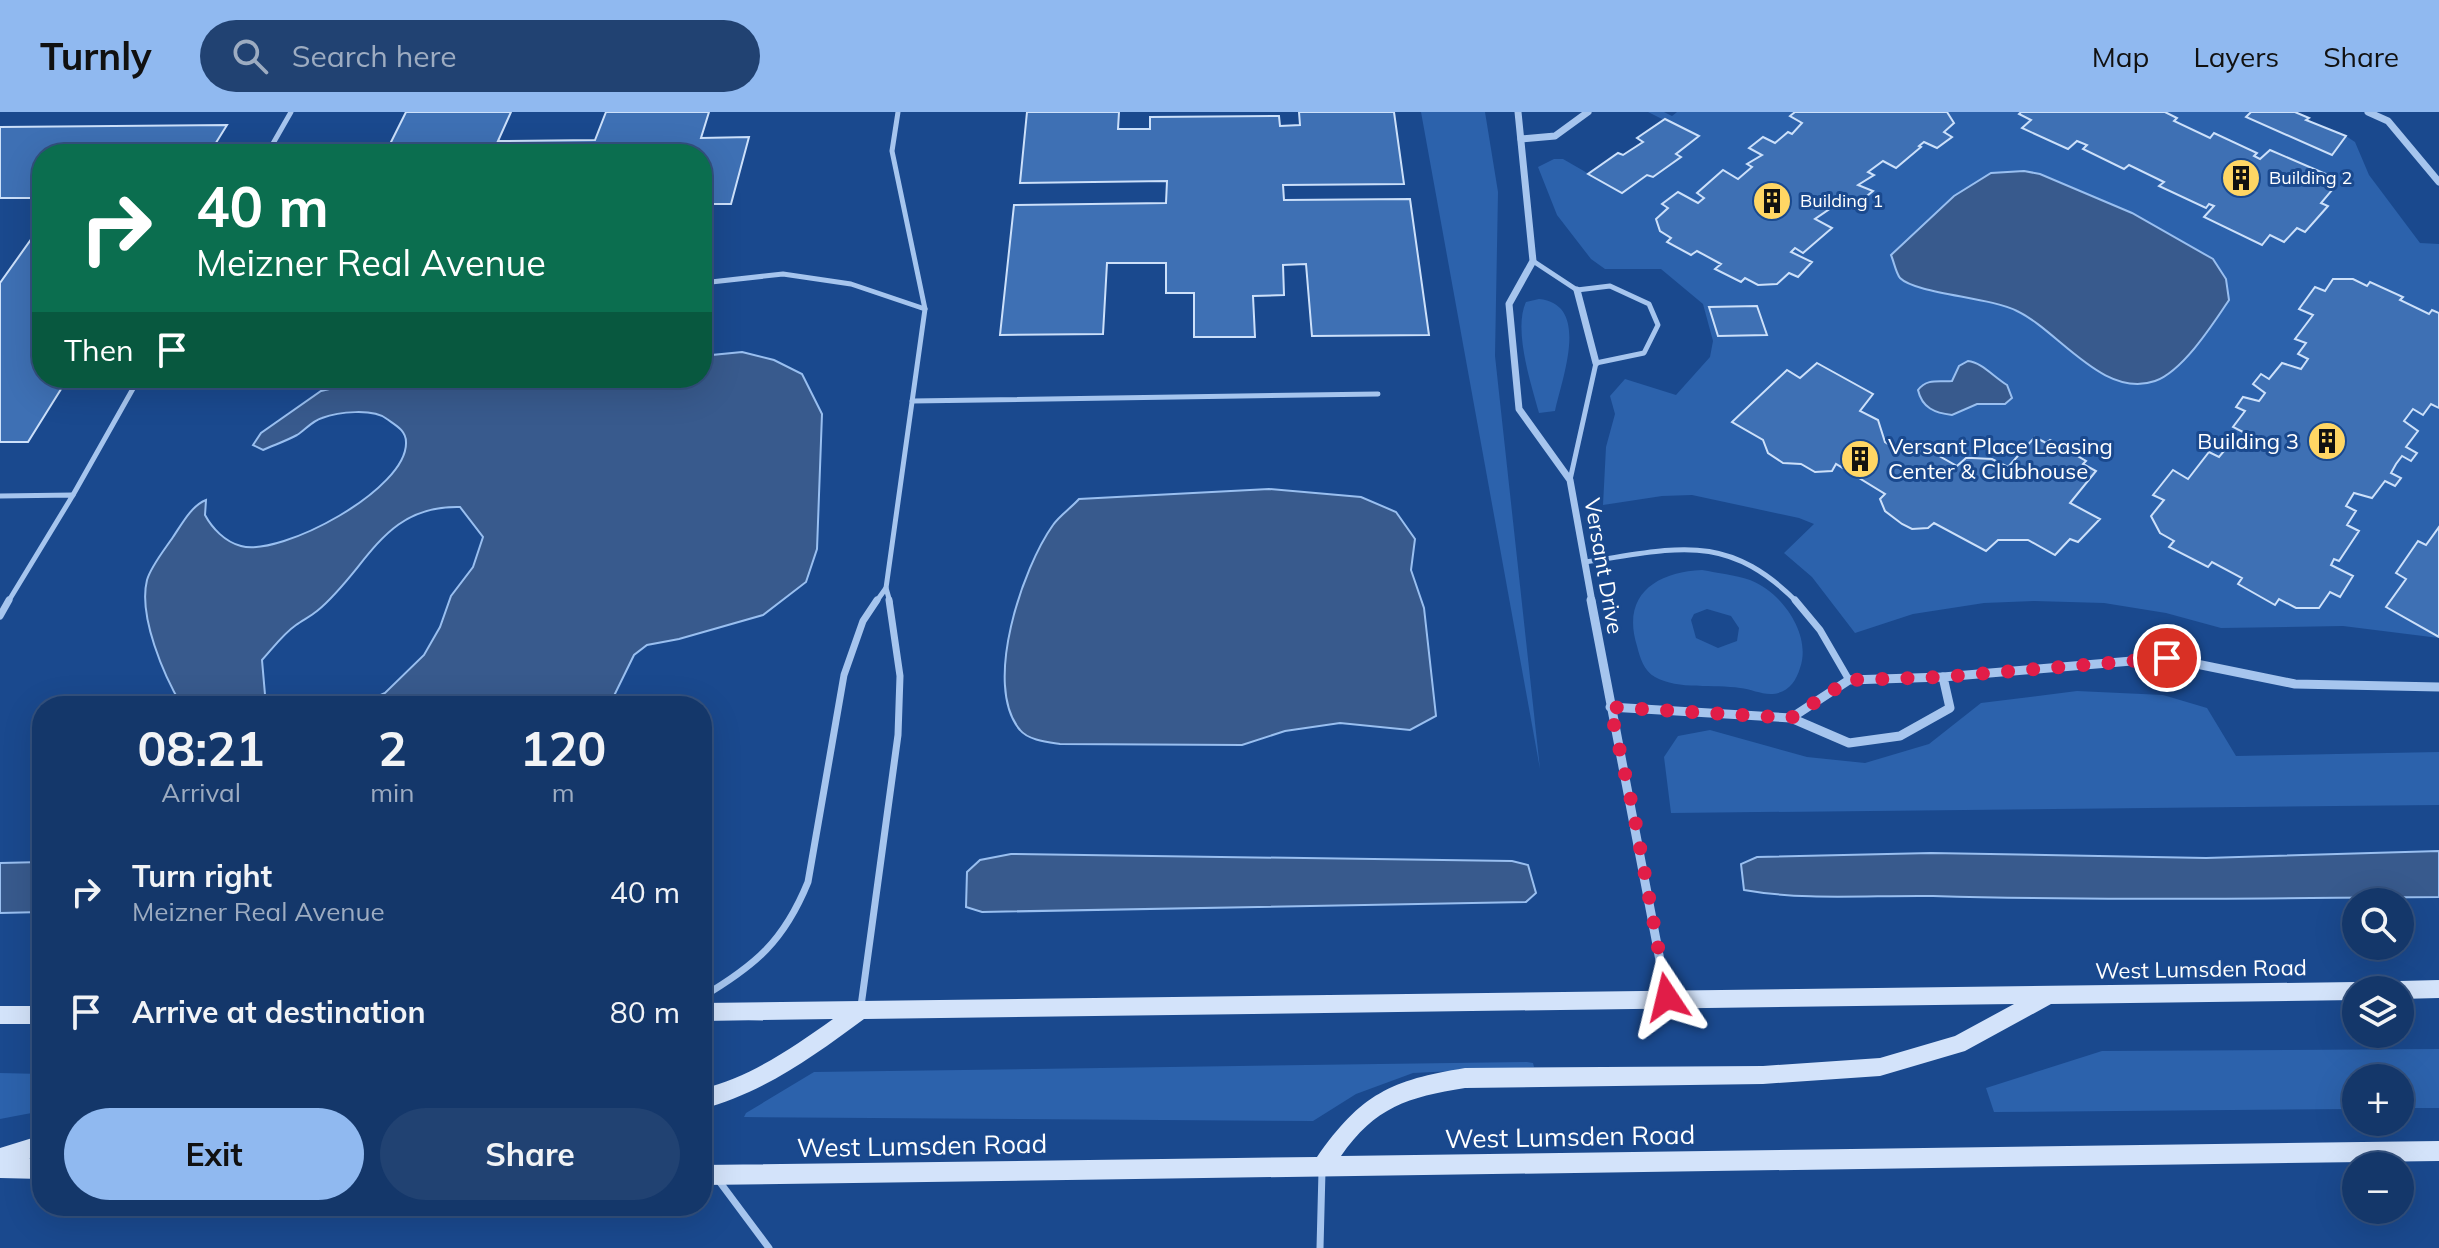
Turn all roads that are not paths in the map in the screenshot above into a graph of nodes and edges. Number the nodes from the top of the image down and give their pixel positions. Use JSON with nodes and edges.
{"nodes":[{"id":1,"x":291,"y":112,"type":"edge"},
{"id":2,"x":898,"y":112,"type":"edge"},
{"id":3,"x":1518,"y":112,"type":"edge"},
{"id":4,"x":1588,"y":112,"type":"edge"},
{"id":5,"x":2368,"y":112,"type":"edge"},
{"id":6,"x":1521,"y":139,"type":"junction"},
{"id":7,"x":273,"y":144,"type":"edge"},
{"id":8,"x":2439,"y":182,"type":"edge"},
{"id":9,"x":1533,"y":261,"type":"junction"},
{"id":10,"x":712,"y":282,"type":"edge"},
{"id":11,"x":1577,"y":290,"type":"junction"},
{"id":12,"x":925,"y":309,"type":"junction"},
{"id":13,"x":1596,"y":363,"type":"junction"},
{"id":14,"x":133,"y":388,"type":"edge"},
{"id":15,"x":1378,"y":394,"type":"dead end"},
{"id":16,"x":912,"y":401,"type":"junction"},
{"id":17,"x":1570,"y":480,"type":"junction"},
{"id":18,"x":73,"y":495,"type":"junction"},
{"id":19,"x":0,"y":496,"type":"edge"},
{"id":20,"x":1585,"y":562,"type":"junction"},
{"id":21,"x":886,"y":588,"type":"junction"},
{"id":22,"x":0,"y":616,"type":"edge"},
{"id":23,"x":1943,"y":677,"type":"junction"},
{"id":24,"x":1849,"y":680,"type":"junction"},
{"id":25,"x":2439,"y":687,"type":"edge"},
{"id":26,"x":1610,"y":707,"type":"junction"},
{"id":27,"x":1791,"y":718,"type":"junction"},
{"id":28,"x":2439,"y":989,"type":"edge"},
{"id":29,"x":2414,"y":990,"type":"edge"},
{"id":30,"x":712,"y":991,"type":"edge"},
{"id":31,"x":2342,"y":991,"type":"edge"},
{"id":32,"x":2049,"y":995,"type":"junction"},
{"id":33,"x":1667,"y":997,"type":"junction"},
{"id":34,"x":861,"y":1010,"type":"junction"},
{"id":35,"x":712,"y":1012,"type":"edge"},
{"id":36,"x":0,"y":1015,"type":"edge"},
{"id":37,"x":32,"y":1015,"type":"edge"},
{"id":38,"x":712,"y":1097,"type":"edge"},
{"id":39,"x":32,"y":1148,"type":"edge"},
{"id":40,"x":2439,"y":1151,"type":"edge"},
{"id":41,"x":0,"y":1158,"type":"edge"},
{"id":42,"x":1322,"y":1167,"type":"junction"},
{"id":43,"x":0,"y":1168,"type":"edge"},
{"id":44,"x":32,"y":1169,"type":"edge"},
{"id":45,"x":712,"y":1175,"type":"edge"},
{"id":46,"x":712,"y":1179,"type":"edge"},
{"id":47,"x":769,"y":1248,"type":"edge"},
{"id":48,"x":1320,"y":1248,"type":"edge"}],
"edges":[{"from":1,"to":7,"type":"lane"},
{"from":2,"to":12,"type":"lane"},
{"from":3,"to":6,"type":"street"},
{"from":4,"to":6,"type":"street"},
{"from":5,"to":8,"type":"street"},
{"from":6,"to":9,"type":"street"},
{"from":9,"to":11,"type":"lane"},
{"from":9,"to":17,"type":"street","name":"Versant Drive"},
{"from":10,"to":12,"type":"lane"},
{"from":11,"to":13,"type":"street"},
{"from":11,"to":13,"type":"lane"},
{"from":12,"to":16,"type":"lane"},
{"from":13,"to":17,"type":"lane"},
{"from":14,"to":18,"type":"lane"},
{"from":15,"to":16,"type":"lane"},
{"from":16,"to":21,"type":"lane"},
{"from":17,"to":20,"type":"street","name":"Versant Drive"},
{"from":18,"to":19,"type":"lane"},
{"from":18,"to":22,"type":"lane"},
{"from":20,"to":24,"type":"lane"},
{"from":20,"to":26,"type":"street","name":"Versant Drive"},
{"from":21,"to":30,"type":"lane"},
{"from":21,"to":34,"type":"lane"},
{"from":23,"to":24,"type":"street"},
{"from":23,"to":25,"type":"street"},
{"from":23,"to":27,"type":"street"},
{"from":24,"to":27,"type":"street"},
{"from":26,"to":27,"type":"street"},
{"from":26,"to":33,"type":"street","name":"Versant Drive"},
{"from":28,"to":29,"type":"main road"},
{"from":31,"to":32,"type":"main road","name":"West Lumsden Road"},
{"from":32,"to":33,"type":"main road","name":"West Lumsden Road"},
{"from":32,"to":42,"type":"main road"},
{"from":33,"to":34,"type":"main road","name":"West Lumsden Road"},
{"from":34,"to":35,"type":"main road","name":"West Lumsden Road"},
{"from":34,"to":38,"type":"main road"},
{"from":36,"to":37,"type":"main road"},
{"from":39,"to":41,"type":"main road"},
{"from":40,"to":42,"type":"main road","name":"West Lumsden Road"},
{"from":42,"to":45,"type":"main road","name":"West Lumsden Road"},
{"from":42,"to":48,"type":"lane"},
{"from":43,"to":44,"type":"main road"},
{"from":46,"to":47,"type":"lane"}]}
